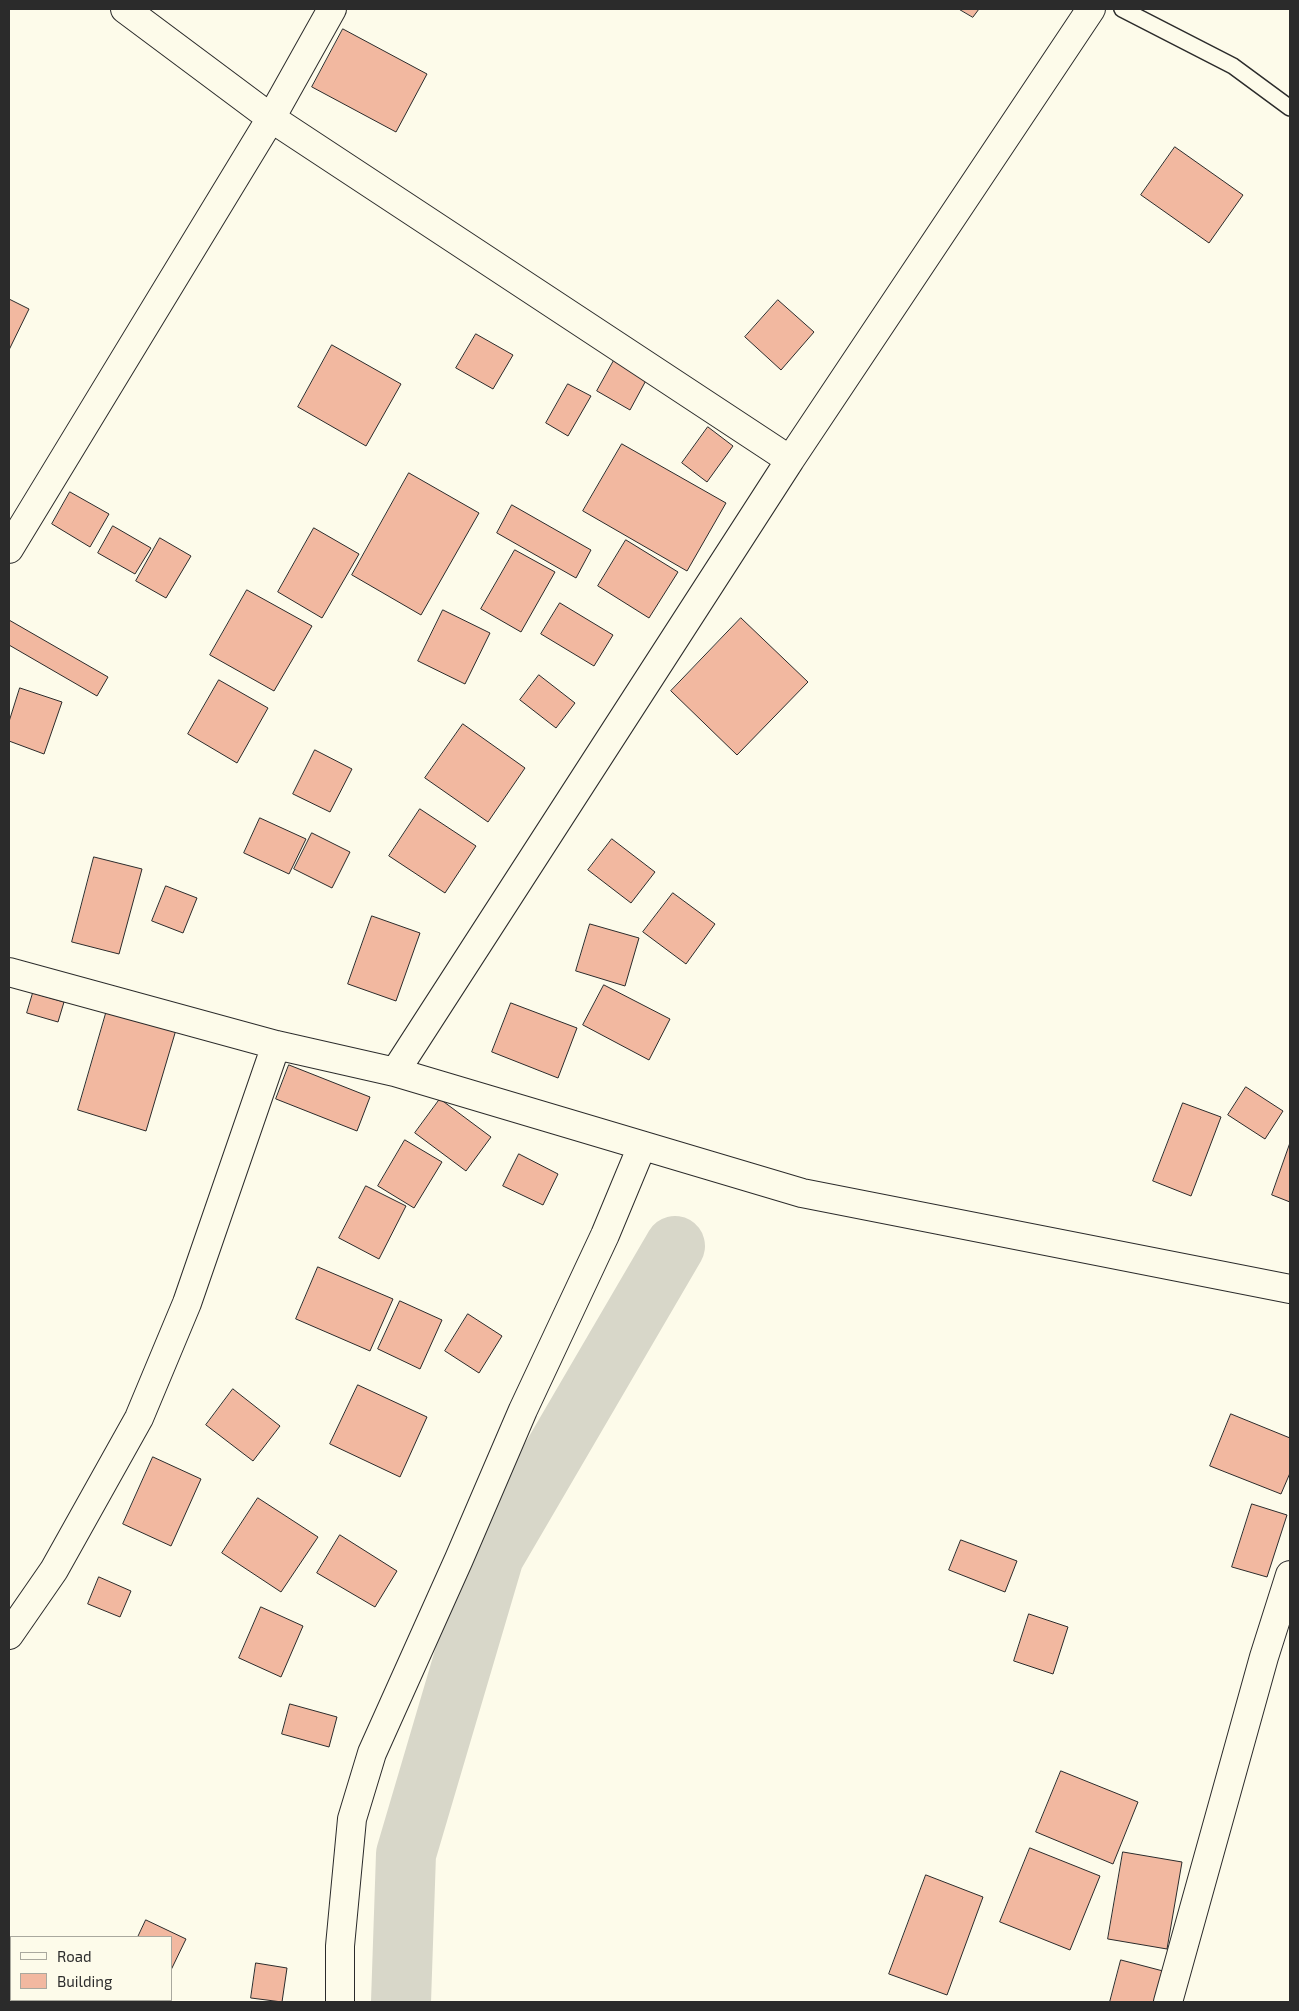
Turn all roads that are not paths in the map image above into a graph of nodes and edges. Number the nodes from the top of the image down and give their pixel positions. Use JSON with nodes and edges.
{"nodes":[{"id":1,"x":125,"y":9,"type":"edge"},
{"id":2,"x":332,"y":9,"type":"edge"},
{"id":3,"x":1091,"y":9,"type":"edge"},
{"id":4,"x":1122,"y":9,"type":"edge"},
{"id":5,"x":1290,"y":108,"type":"edge"},
{"id":6,"x":271,"y":118,"type":"junction"},
{"id":7,"x":790,"y":460,"type":"junction"},
{"id":8,"x":9,"y":549,"type":"edge"},
{"id":9,"x":9,"y":972,"type":"edge"},
{"id":10,"x":276,"y":1045,"type":"junction"},
{"id":11,"x":394,"y":1072,"type":"junction"},
{"id":12,"x":642,"y":1146,"type":"junction"},
{"id":13,"x":1290,"y":1289,"type":"edge"},
{"id":14,"x":1290,"y":1575,"type":"edge"},
{"id":15,"x":9,"y":1635,"type":"edge"},
{"id":16,"x":340,"y":2002,"type":"edge"},
{"id":17,"x":1168,"y":2002,"type":"edge"}],
"edges":[{"from":1,"to":6,"type":"street"},
{"from":2,"to":6,"type":"street"},
{"from":3,"to":7,"type":"street"},
{"from":4,"to":5,"type":"lane"},
{"from":6,"to":7,"type":"street"},
{"from":6,"to":8,"type":"street"},
{"from":7,"to":11,"type":"street"},
{"from":9,"to":10,"type":"street"},
{"from":10,"to":11,"type":"street"},
{"from":10,"to":15,"type":"street"},
{"from":11,"to":12,"type":"street"},
{"from":12,"to":13,"type":"street"},
{"from":12,"to":16,"type":"street"},
{"from":14,"to":17,"type":"street"}]}
